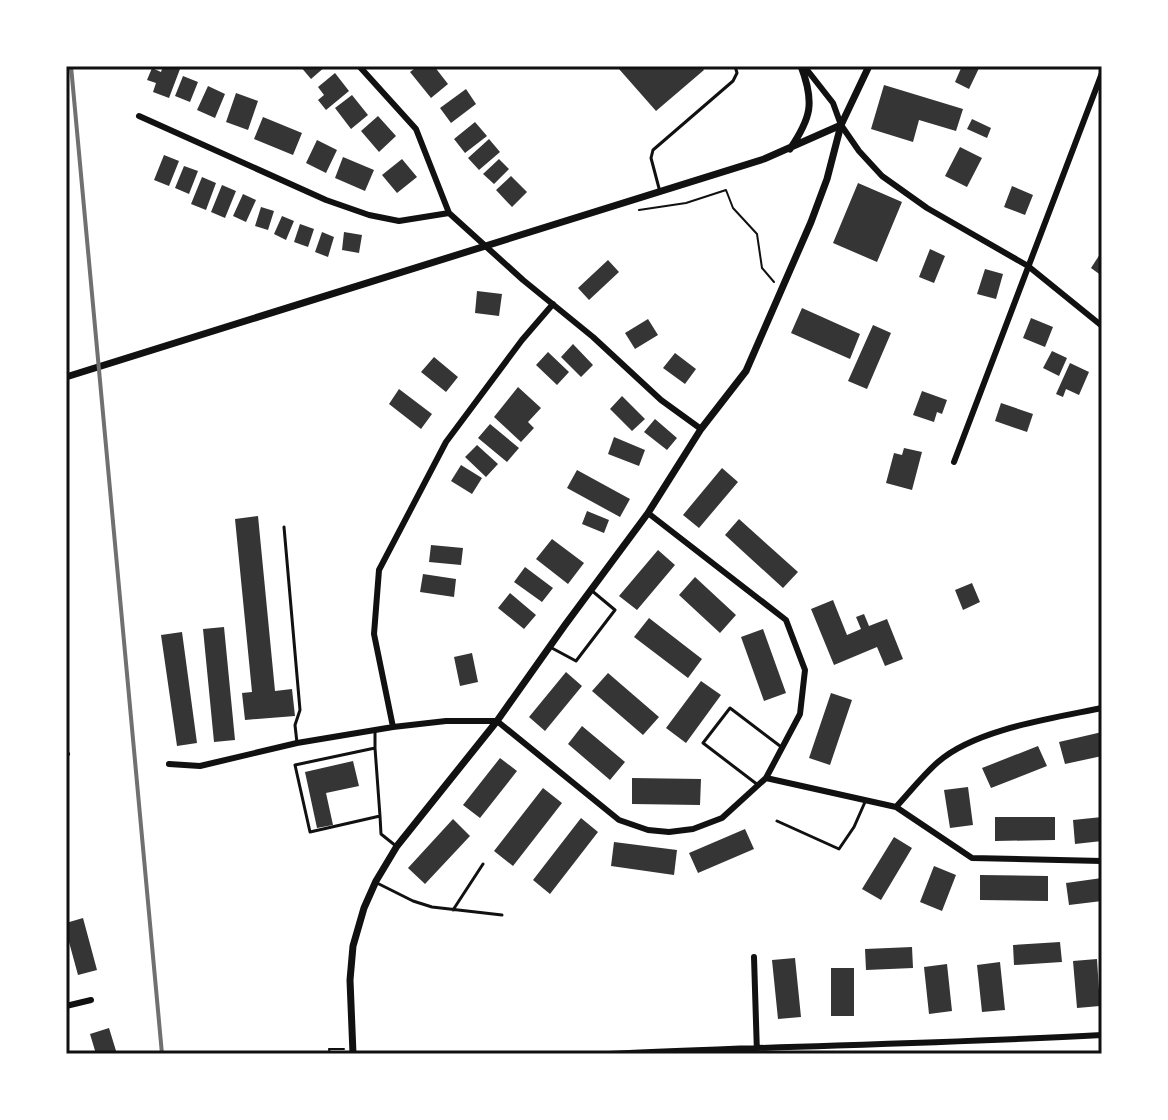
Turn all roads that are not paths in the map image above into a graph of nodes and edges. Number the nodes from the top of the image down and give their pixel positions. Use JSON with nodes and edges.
{"nodes":[{"id":1,"x":359,"y":66,"type":"edge"},
{"id":2,"x":735,"y":66,"type":"edge"},
{"id":3,"x":803,"y":66,"type":"edge"},
{"id":4,"x":869,"y":66,"type":"edge"},
{"id":5,"x":1102,"y":73,"type":"edge"},
{"id":6,"x":139,"y":116,"type":"dead end"},
{"id":7,"x":841,"y":125,"type":"junction"},
{"id":8,"x":790,"y":150,"type":"junction"},
{"id":9,"x":660,"y":192,"type":"junction"},
{"id":10,"x":449,"y":213,"type":"junction"},
{"id":11,"x":1028,"y":266,"type":"junction"},
{"id":12,"x":553,"y":304,"type":"junction"},
{"id":13,"x":1102,"y":326,"type":"edge"},
{"id":14,"x":66,"y":377,"type":"edge"},
{"id":15,"x":701,"y":429,"type":"junction"},
{"id":16,"x":954,"y":462,"type":"dead end"},
{"id":17,"x":648,"y":513,"type":"junction"},
{"id":18,"x":284,"y":527,"type":"dead end"},
{"id":19,"x":591,"y":590,"type":"junction"},
{"id":20,"x":550,"y":647,"type":"junction"},
{"id":21,"x":1102,"y":708,"type":"edge"},
{"id":22,"x":497,"y":721,"type":"junction"},
{"id":23,"x":393,"y":727,"type":"junction"},
{"id":24,"x":375,"y":730,"type":"junction"},
{"id":25,"x":297,"y":743,"type":"junction"},
{"id":26,"x":375,"y":748,"type":"junction"},
{"id":27,"x":782,"y":748,"type":"junction"},
{"id":28,"x":169,"y":764,"type":"dead end"},
{"id":29,"x":766,"y":778,"type":"junction"},
{"id":30,"x":758,"y":785,"type":"junction"},
{"id":31,"x":865,"y":802,"type":"junction"},
{"id":32,"x":896,"y":807,"type":"junction"},
{"id":33,"x":380,"y":816,"type":"junction"},
{"id":34,"x":777,"y":821,"type":"dead end"},
{"id":35,"x":397,"y":846,"type":"junction"},
{"id":36,"x":1102,"y":861,"type":"edge"},
{"id":37,"x":483,"y":864,"type":"dead end"},
{"id":38,"x":375,"y":882,"type":"junction"},
{"id":39,"x":453,"y":910,"type":"junction"},
{"id":40,"x":502,"y":915,"type":"dead end"},
{"id":41,"x":754,"y":957,"type":"dead end"},
{"id":42,"x":91,"y":1000,"type":"dead end"},
{"id":43,"x":66,"y":1006,"type":"edge"},
{"id":44,"x":1102,"y":1035,"type":"edge"},
{"id":45,"x":950,"y":1044,"type":"junction"},
{"id":46,"x":757,"y":1050,"type":"edge"},
{"id":47,"x":353,"y":1052,"type":"edge"},
{"id":48,"x":609,"y":1054,"type":"edge"},
{"id":49,"x":951,"y":1054,"type":"edge"}],
"edges":[{"from":1,"to":10,"type":"street"},
{"from":2,"to":9,"type":"lane"},
{"from":3,"to":7,"type":"street"},
{"from":3,"to":8,"type":"street"},
{"from":4,"to":7,"type":"street"},
{"from":5,"to":11,"type":"street"},
{"from":6,"to":10,"type":"street"},
{"from":7,"to":8,"type":"street"},
{"from":7,"to":11,"type":"street"},
{"from":7,"to":15,"type":"street"},
{"from":8,"to":9,"type":"street"},
{"from":9,"to":14,"type":"street"},
{"from":10,"to":12,"type":"street"},
{"from":11,"to":13,"type":"street"},
{"from":11,"to":16,"type":"street"},
{"from":12,"to":15,"type":"street"},
{"from":12,"to":23,"type":"street"},
{"from":15,"to":17,"type":"street"},
{"from":17,"to":19,"type":"street"},
{"from":17,"to":27,"type":"street"},
{"from":18,"to":25,"type":"lane"},
{"from":19,"to":20,"type":"street"},
{"from":19,"to":20,"type":"lane"},
{"from":20,"to":22,"type":"street"},
{"from":21,"to":32,"type":"street"},
{"from":22,"to":23,"type":"street"},
{"from":22,"to":30,"type":"street"},
{"from":22,"to":35,"type":"street"},
{"from":23,"to":24,"type":"street"},
{"from":24,"to":25,"type":"street"},
{"from":24,"to":26,"type":"lane"},
{"from":25,"to":28,"type":"street"},
{"from":26,"to":33,"type":"lane"},
{"from":26,"to":33,"type":"lane"},
{"from":27,"to":29,"type":"street"},
{"from":27,"to":30,"type":"lane"},
{"from":29,"to":30,"type":"street"},
{"from":29,"to":31,"type":"street"},
{"from":31,"to":32,"type":"street"},
{"from":31,"to":34,"type":"lane"},
{"from":32,"to":36,"type":"street"},
{"from":33,"to":35,"type":"lane"},
{"from":35,"to":38,"type":"street"},
{"from":37,"to":39,"type":"lane"},
{"from":38,"to":39,"type":"lane"},
{"from":38,"to":47,"type":"street"},
{"from":39,"to":40,"type":"lane"},
{"from":41,"to":46,"type":"street"},
{"from":42,"to":43,"type":"street"},
{"from":44,"to":45,"type":"street"},
{"from":45,"to":46,"type":"street"},
{"from":45,"to":49,"type":"street"},
{"from":46,"to":48,"type":"street"}]}
